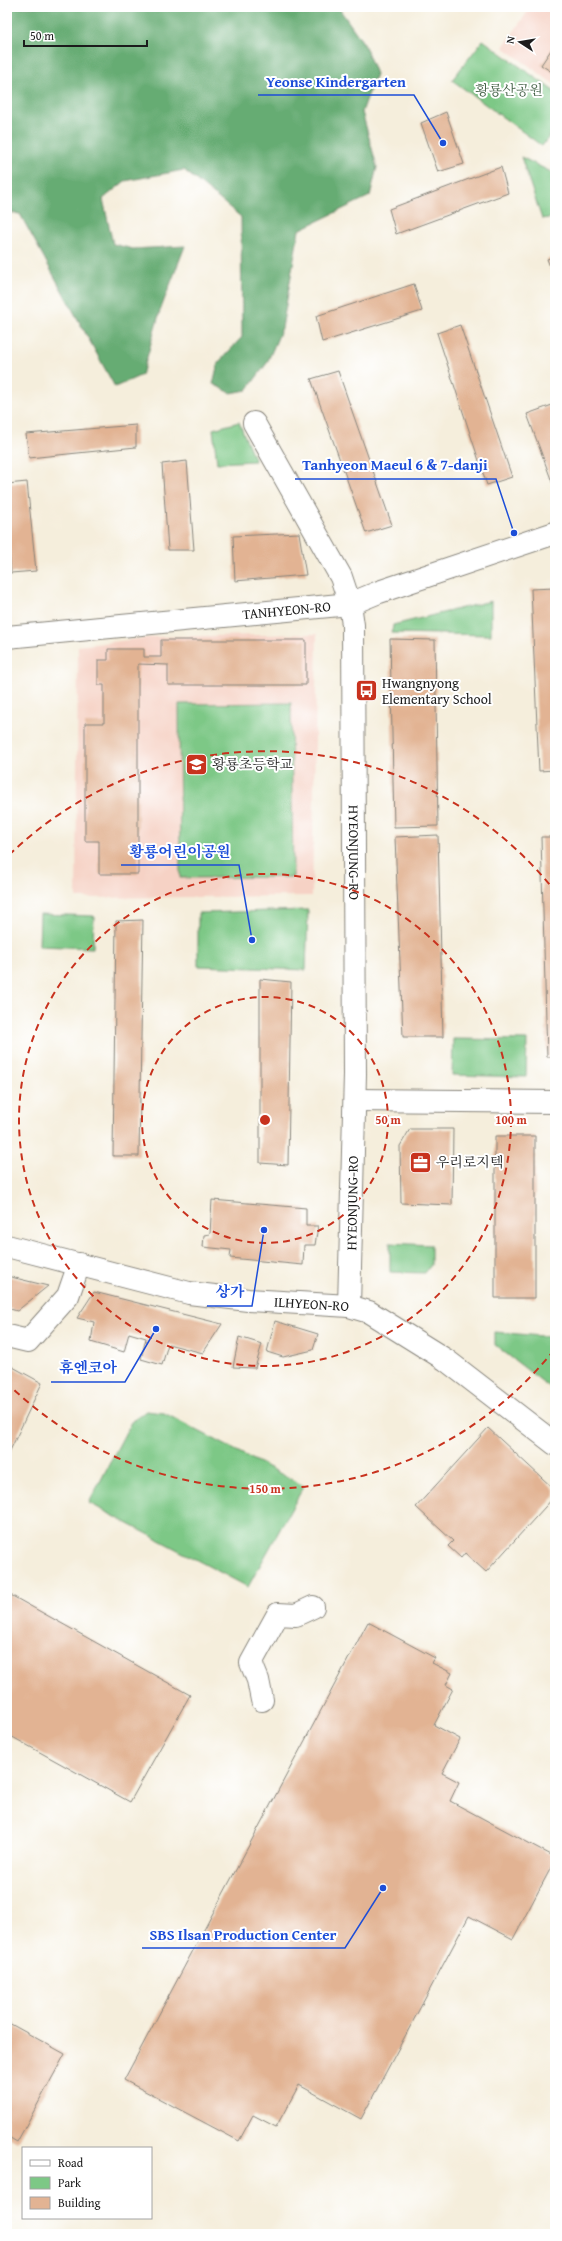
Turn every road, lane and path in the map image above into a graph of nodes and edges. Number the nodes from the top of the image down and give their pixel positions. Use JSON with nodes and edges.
{"nodes":[{"id":1,"x":254,"y":423,"type":"dead end"},
{"id":2,"x":555,"y":534,"type":"edge"},
{"id":3,"x":350,"y":604,"type":"junction"},
{"id":4,"x":7,"y":637,"type":"edge"},
{"id":5,"x":354,"y":1100,"type":"junction"},
{"id":6,"x":555,"y":1102,"type":"edge"},
{"id":7,"x":7,"y":1246,"type":"edge"},
{"id":8,"x":79,"y":1264,"type":"junction"},
{"id":9,"x":349,"y":1306,"type":"junction"},
{"id":10,"x":7,"y":1336,"type":"edge"},
{"id":11,"x":555,"y":1444,"type":"edge"},
{"id":12,"x":313,"y":1607,"type":"dead end"},
{"id":13,"x":262,"y":1700,"type":"dead end"}],
"edges":[{"from":1,"to":3,"type":"street","name":"HYEONJUNG-RO"},
{"from":2,"to":3,"type":"street","name":"TANHYEON-RO"},
{"from":3,"to":4,"type":"street","name":"TANHYEON-RO"},
{"from":3,"to":5,"type":"street","name":"HYEONJUNG-RO"},
{"from":5,"to":6,"type":"street"},
{"from":5,"to":9,"type":"street","name":"HYEONJUNG-RO"},
{"from":7,"to":8,"type":"street","name":"ILHYEON-RO"},
{"from":8,"to":9,"type":"street","name":"ILHYEON-RO"},
{"from":8,"to":10,"type":"street"},
{"from":9,"to":11,"type":"street","name":"ILHYEON-RO"},
{"from":12,"to":13,"type":"street"}]}
